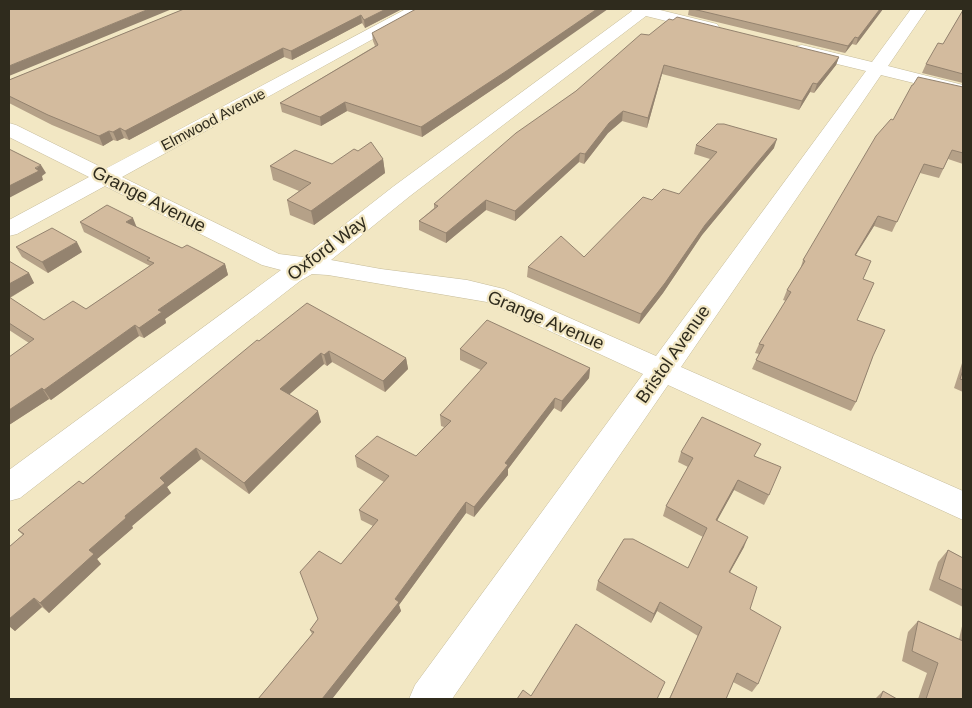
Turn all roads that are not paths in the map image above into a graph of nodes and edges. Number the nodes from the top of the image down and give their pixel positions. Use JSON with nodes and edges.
{"nodes":[{"id":1,"x":417,"y":9,"type":"edge"},
{"id":2,"x":642,"y":9,"type":"edge"},
{"id":3,"x":918,"y":9,"type":"edge"},
{"id":4,"x":731,"y":32,"type":"edge"},
{"id":5,"x":789,"y":47,"type":"edge"},
{"id":6,"x":876,"y":68,"type":"junction"},
{"id":7,"x":963,"y":90,"type":"edge"},
{"id":8,"x":9,"y":128,"type":"edge"},
{"id":9,"x":106,"y":177,"type":"junction"},
{"id":10,"x":9,"y":229,"type":"edge"},
{"id":11,"x":310,"y":264,"type":"junction"},
{"id":12,"x":661,"y":370,"type":"junction"},
{"id":13,"x":9,"y":488,"type":"edge"},
{"id":14,"x":963,"y":506,"type":"edge"},
{"id":15,"x":429,"y":699,"type":"edge"}],
"edges":[{"from":1,"to":9,"type":"street","name":"Elmwood Avenue"},
{"from":2,"to":4,"type":"street"},
{"from":2,"to":11,"type":"street","name":"Oxford Way"},
{"from":3,"to":6,"type":"street","name":"Bristol Avenue"},
{"from":5,"to":6,"type":"street"},
{"from":6,"to":7,"type":"street"},
{"from":6,"to":12,"type":"street","name":"Bristol Avenue"},
{"from":8,"to":9,"type":"street","name":"Grange Avenue"},
{"from":9,"to":10,"type":"street","name":"Elmwood Avenue"},
{"from":9,"to":11,"type":"street","name":"Grange Avenue"},
{"from":11,"to":12,"type":"street","name":"Grange Avenue"},
{"from":11,"to":13,"type":"street","name":"Oxford Way"},
{"from":12,"to":14,"type":"street","name":"Grange Avenue"},
{"from":12,"to":15,"type":"street","name":"Bristol Avenue"}]}
